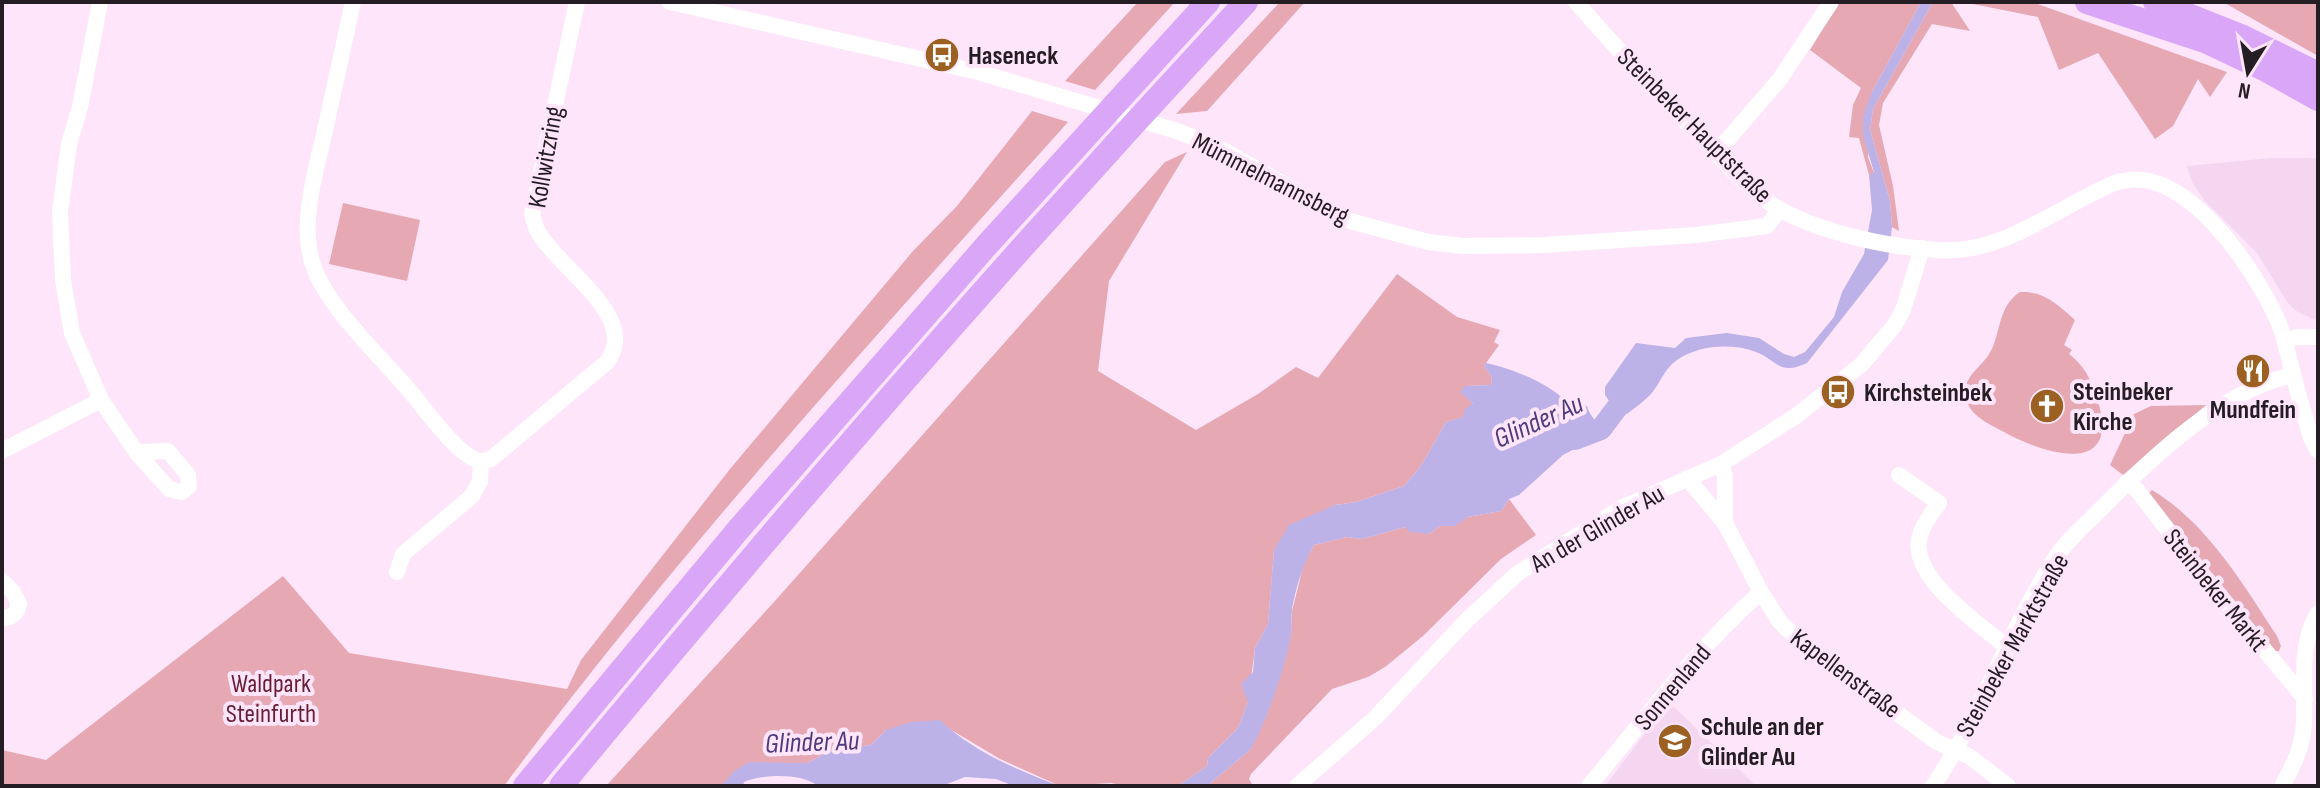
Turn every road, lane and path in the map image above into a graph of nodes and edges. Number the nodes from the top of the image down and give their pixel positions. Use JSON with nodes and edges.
{"nodes":[{"id":1,"x":100,"y":2,"type":"edge"},
{"id":2,"x":353,"y":2,"type":"edge"},
{"id":3,"x":577,"y":2,"type":"edge"},
{"id":4,"x":670,"y":2,"type":"edge"},
{"id":5,"x":1208,"y":2,"type":"edge"},
{"id":6,"x":1246,"y":2,"type":"edge"},
{"id":7,"x":1576,"y":2,"type":"edge"},
{"id":8,"x":1831,"y":2,"type":"edge"},
{"id":9,"x":2087,"y":2,"type":"edge"},
{"id":10,"x":2155,"y":2,"type":"edge"},
{"id":11,"x":2182,"y":2,"type":"edge"},
{"id":12,"x":2207,"y":21,"type":"junction"},
{"id":13,"x":2318,"y":74,"type":"edge"},
{"id":14,"x":2318,"y":99,"type":"edge"},
{"id":15,"x":1716,"y":153,"type":"junction"},
{"id":16,"x":1780,"y":209,"type":"junction"},
{"id":17,"x":1922,"y":248,"type":"junction"},
{"id":18,"x":2318,"y":337,"type":"edge"},
{"id":19,"x":2285,"y":341,"type":"junction"},
{"id":20,"x":2293,"y":375,"type":"junction"},
{"id":21,"x":101,"y":400,"type":"junction"},
{"id":22,"x":2,"y":451,"type":"edge"},
{"id":23,"x":2318,"y":451,"type":"edge"},
{"id":24,"x":137,"y":452,"type":"dead end"},
{"id":25,"x":481,"y":461,"type":"junction"},
{"id":26,"x":1721,"y":464,"type":"junction"},
{"id":27,"x":1899,"y":475,"type":"dead end"},
{"id":28,"x":1687,"y":478,"type":"junction"},
{"id":29,"x":2127,"y":482,"type":"junction"},
{"id":30,"x":1725,"y":523,"type":"junction"},
{"id":31,"x":397,"y":572,"type":"dead end"},
{"id":32,"x":2,"y":581,"type":"edge"},
{"id":33,"x":1761,"y":592,"type":"junction"},
{"id":34,"x":2318,"y":613,"type":"edge"},
{"id":35,"x":2,"y":618,"type":"edge"},
{"id":36,"x":2008,"y":648,"type":"junction"},
{"id":37,"x":2311,"y":701,"type":"edge"},
{"id":38,"x":1955,"y":750,"type":"junction"},
{"id":39,"x":525,"y":786,"type":"edge"},
{"id":40,"x":561,"y":786,"type":"edge"},
{"id":41,"x":1297,"y":786,"type":"edge"},
{"id":42,"x":1589,"y":786,"type":"edge"},
{"id":43,"x":1933,"y":786,"type":"edge"},
{"id":44,"x":2008,"y":786,"type":"edge"},
{"id":45,"x":2282,"y":786,"type":"edge"}],
"edges":[{"from":1,"to":21,"type":"street"},
{"from":2,"to":25,"type":"street"},
{"from":3,"to":25,"type":"street","name":"Kollwitzring"},
{"from":4,"to":16,"type":"street","name":"Mümmelmannsberg"},
{"from":5,"to":39,"type":"highway"},
{"from":6,"to":40,"type":"highway"},
{"from":7,"to":15,"type":"street","name":"Steinbeker Hauptstraße"},
{"from":8,"to":15,"type":"street"},
{"from":9,"to":14,"type":"highway"},
{"from":10,"to":12,"type":"highway"},
{"from":11,"to":12,"type":"highway"},
{"from":12,"to":13,"type":"highway"},
{"from":15,"to":16,"type":"street","name":"Steinbeker Hauptstraße"},
{"from":16,"to":17,"type":"street","name":"Steinbeker Hauptstraße"},
{"from":17,"to":19,"type":"street","name":"Steinbeker Hauptstraße"},
{"from":17,"to":26,"type":"street","name":"An der Glinder Au"},
{"from":18,"to":19,"type":"street"},
{"from":19,"to":20,"type":"street","name":"Steinbeker Hauptstraße"},
{"from":20,"to":23,"type":"street","name":"Steinbeker Hauptstraße"},
{"from":20,"to":29,"type":"street","name":"Steinbeker Marktstraße"},
{"from":21,"to":22,"type":"street"},
{"from":21,"to":24,"type":"street"},
{"from":25,"to":31,"type":"street"},
{"from":26,"to":28,"type":"street","name":"An der Glinder Au"},
{"from":26,"to":30,"type":"street","name":"Kapellenstraße"},
{"from":27,"to":36,"type":"street"},
{"from":28,"to":30,"type":"street","name":"Kapellenstraße"},
{"from":28,"to":41,"type":"street","name":"An der Glinder Au"},
{"from":29,"to":36,"type":"street","name":"Steinbeker Marktstraße"},
{"from":29,"to":37,"type":"street","name":"Steinbeker Markt"},
{"from":30,"to":33,"type":"street","name":"Kapellenstraße"},
{"from":32,"to":35,"type":"street"},
{"from":33,"to":38,"type":"street","name":"Kapellenstraße"},
{"from":33,"to":42,"type":"street","name":"Sonnenland"},
{"from":34,"to":37,"type":"street"},
{"from":36,"to":38,"type":"street","name":"Steinbeker Marktstraße"},
{"from":37,"to":45,"type":"street"},
{"from":38,"to":43,"type":"street","name":"Steinbeker Marktstraße"},
{"from":38,"to":44,"type":"street","name":"Kapellenstraße"}]}
